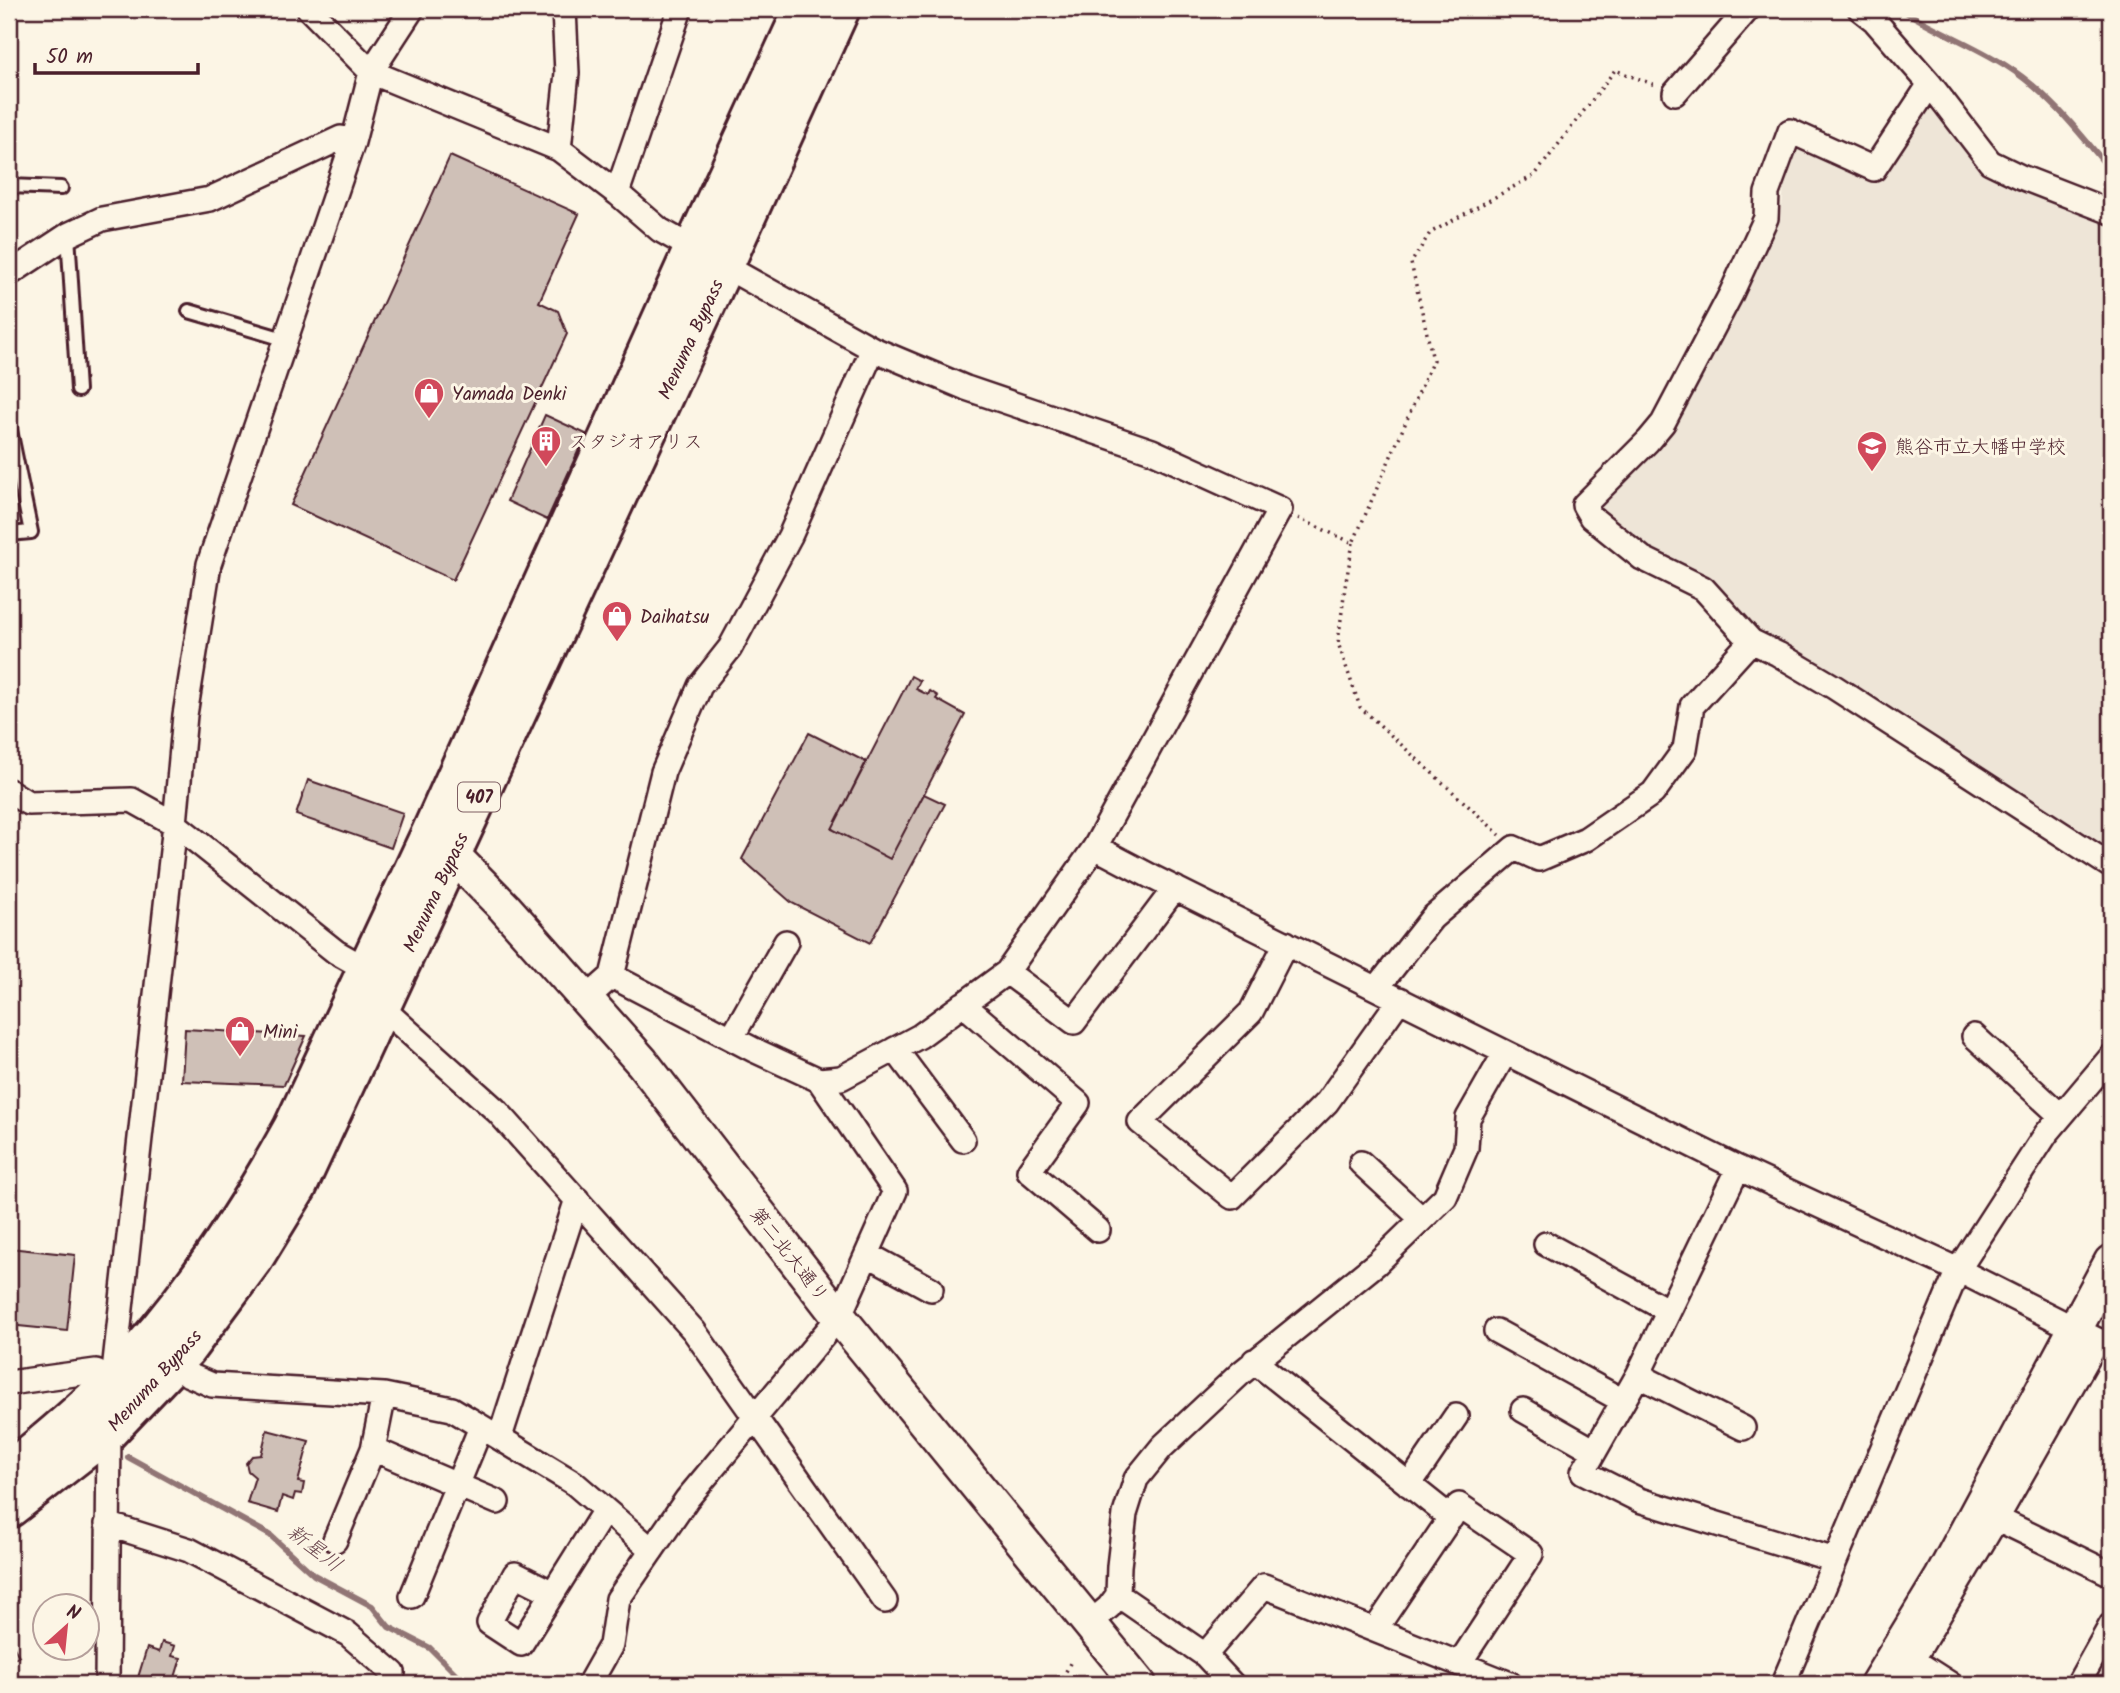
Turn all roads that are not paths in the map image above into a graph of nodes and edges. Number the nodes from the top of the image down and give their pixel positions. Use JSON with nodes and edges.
{"nodes":[{"id":1,"x":309,"y":9,"type":"edge"},
{"id":2,"x":412,"y":9,"type":"edge"},
{"id":3,"x":564,"y":9,"type":"edge"},
{"id":4,"x":804,"y":9,"type":"edge"},
{"id":5,"x":840,"y":9,"type":"edge"},
{"id":6,"x":1748,"y":9,"type":"edge"},
{"id":7,"x":1860,"y":9,"type":"edge"},
{"id":8,"x":679,"y":12,"type":"dead end"},
{"id":9,"x":370,"y":72,"type":"junction"},
{"id":10,"x":1930,"y":84,"type":"junction"},
{"id":11,"x":1675,"y":93,"type":"road end"},
{"id":12,"x":353,"y":142,"type":"junction"},
{"id":13,"x":559,"y":149,"type":"junction"},
{"id":14,"x":9,"y":186,"type":"edge"},
{"id":15,"x":61,"y":188,"type":"dead end"},
{"id":16,"x":618,"y":192,"type":"junction"},
{"id":17,"x":2111,"y":212,"type":"edge"},
{"id":18,"x":68,"y":235,"type":"junction"},
{"id":19,"x":709,"y":257,"type":"junction"},
{"id":20,"x":9,"y":274,"type":"edge"},
{"id":21,"x":189,"y":311,"type":"dead end"},
{"id":22,"x":287,"y":340,"type":"junction"},
{"id":23,"x":873,"y":348,"type":"junction"},
{"id":24,"x":78,"y":390,"type":"dead end"},
{"id":25,"x":9,"y":425,"type":"edge"},
{"id":26,"x":9,"y":534,"type":"edge"},
{"id":27,"x":1751,"y":641,"type":"junction"},
{"id":28,"x":10,"y":794,"type":"edge"},
{"id":29,"x":175,"y":824,"type":"junction"},
{"id":30,"x":442,"y":843,"type":"junction"},
{"id":31,"x":1095,"y":847,"type":"junction"},
{"id":32,"x":2111,"y":866,"type":"edge"},
{"id":33,"x":1175,"y":888,"type":"junction"},
{"id":34,"x":786,"y":942,"type":"dead end"},
{"id":35,"x":1286,"y":943,"type":"junction"},
{"id":36,"x":366,"y":969,"type":"junction"},
{"id":37,"x":1006,"y":972,"type":"junction"},
{"id":38,"x":612,"y":976,"type":"junction"},
{"id":39,"x":1377,"y":988,"type":"junction"},
{"id":40,"x":586,"y":999,"type":"junction"},
{"id":41,"x":1400,"y":999,"type":"junction"},
{"id":42,"x":963,"y":1004,"type":"junction"},
{"id":43,"x":381,"y":1007,"type":"junction"},
{"id":44,"x":1974,"y":1036,"type":"dead end"},
{"id":45,"x":732,"y":1037,"type":"junction"},
{"id":46,"x":895,"y":1049,"type":"junction"},
{"id":47,"x":1505,"y":1053,"type":"junction"},
{"id":48,"x":2111,"y":1057,"type":"edge"},
{"id":49,"x":819,"y":1080,"type":"junction"},
{"id":50,"x":2061,"y":1116,"type":"junction"},
{"id":51,"x":963,"y":1140,"type":"dead end"},
{"id":52,"x":1361,"y":1163,"type":"dead end"},
{"id":53,"x":1738,"y":1168,"type":"junction"},
{"id":54,"x":577,"y":1199,"type":"junction"},
{"id":55,"x":1422,"y":1219,"type":"junction"},
{"id":56,"x":1098,"y":1230,"type":"dead end"},
{"id":57,"x":1546,"y":1244,"type":"dead end"},
{"id":58,"x":867,"y":1254,"type":"junction"},
{"id":59,"x":2111,"y":1262,"type":"edge"},
{"id":60,"x":1958,"y":1270,"type":"junction"},
{"id":61,"x":931,"y":1289,"type":"dead end"},
{"id":62,"x":1669,"y":1311,"type":"junction"},
{"id":63,"x":839,"y":1317,"type":"junction"},
{"id":64,"x":1496,"y":1331,"type":"dead end"},
{"id":65,"x":2095,"y":1338,"type":"edge"},
{"id":66,"x":1254,"y":1361,"type":"junction"},
{"id":67,"x":173,"y":1362,"type":"junction"},
{"id":68,"x":1638,"y":1375,"type":"junction"},
{"id":69,"x":113,"y":1381,"type":"junction"},
{"id":70,"x":9,"y":1383,"type":"edge"},
{"id":71,"x":384,"y":1395,"type":"junction"},
{"id":72,"x":1623,"y":1401,"type":"junction"},
{"id":73,"x":1523,"y":1410,"type":"dead end"},
{"id":74,"x":1456,"y":1416,"type":"dead end"},
{"id":75,"x":755,"y":1419,"type":"junction"},
{"id":76,"x":1743,"y":1428,"type":"dead end"},
{"id":77,"x":108,"y":1431,"type":"junction"},
{"id":78,"x":491,"y":1432,"type":"junction"},
{"id":79,"x":373,"y":1449,"type":"junction"},
{"id":80,"x":1595,"y":1451,"type":"junction"},
{"id":81,"x":9,"y":1472,"type":"edge"},
{"id":82,"x":457,"y":1485,"type":"junction"},
{"id":83,"x":1409,"y":1485,"type":"junction"},
{"id":84,"x":497,"y":1502,"type":"dead end"},
{"id":85,"x":9,"y":1508,"type":"edge"},
{"id":86,"x":605,"y":1510,"type":"junction"},
{"id":87,"x":1988,"y":1514,"type":"junction"},
{"id":88,"x":1451,"y":1518,"type":"junction"},
{"id":89,"x":107,"y":1524,"type":"junction"},
{"id":90,"x":335,"y":1540,"type":"dead end"},
{"id":91,"x":652,"y":1550,"type":"junction"},
{"id":92,"x":1835,"y":1560,"type":"junction"},
{"id":93,"x":2111,"y":1574,"type":"edge"},
{"id":94,"x":553,"y":1593,"type":"dead end"},
{"id":95,"x":1118,"y":1595,"type":"junction"},
{"id":96,"x":412,"y":1596,"type":"dead end"},
{"id":97,"x":885,"y":1601,"type":"dead end"},
{"id":98,"x":1090,"y":1623,"type":"junction"},
{"id":99,"x":2111,"y":1625,"type":"edge"},
{"id":100,"x":1375,"y":1630,"type":"junction"},
{"id":101,"x":1205,"y":1655,"type":"junction"},
{"id":102,"x":1906,"y":1656,"type":"junction"},
{"id":103,"x":1459,"y":1664,"type":"junction"},
{"id":104,"x":107,"y":1684,"type":"edge"},
{"id":105,"x":390,"y":1684,"type":"edge"},
{"id":106,"x":589,"y":1684,"type":"edge"},
{"id":107,"x":1139,"y":1684,"type":"edge"},
{"id":108,"x":1232,"y":1684,"type":"edge"},
{"id":109,"x":1510,"y":1684,"type":"edge"},
{"id":110,"x":1783,"y":1684,"type":"edge"},
{"id":111,"x":1877,"y":1684,"type":"edge"},
{"id":112,"x":1899,"y":1684,"type":"edge"},
{"id":113,"x":1950,"y":1684,"type":"edge"},
{"id":114,"x":2078,"y":1684,"type":"edge"}],
"edges":[{"from":1,"to":9,"type":"street"},
{"from":2,"to":9,"type":"street"},
{"from":3,"to":13,"type":"street"},
{"from":4,"to":19,"type":"highway","name":"Menuma Bypass","number":"407"},
{"from":5,"to":19,"type":"highway","name":"Menuma Bypass","number":"407"},
{"from":6,"to":11,"type":"street"},
{"from":7,"to":10,"type":"street"},
{"from":8,"to":16,"type":"street"},
{"from":9,"to":12,"type":"street"},
{"from":9,"to":13,"type":"street"},
{"from":10,"to":17,"type":"street"},
{"from":10,"to":27,"type":"street"},
{"from":12,"to":18,"type":"street"},
{"from":12,"to":22,"type":"street"},
{"from":13,"to":16,"type":"street"},
{"from":14,"to":15,"type":"lane"},
{"from":16,"to":19,"type":"street"},
{"from":18,"to":20,"type":"street"},
{"from":18,"to":24,"type":"lane"},
{"from":19,"to":23,"type":"street"},
{"from":19,"to":30,"type":"highway","name":"Menuma Bypass","number":"407"},
{"from":21,"to":22,"type":"lane"},
{"from":22,"to":29,"type":"street"},
{"from":23,"to":31,"type":"street"},
{"from":23,"to":38,"type":"street"},
{"from":25,"to":26,"type":"lane"},
{"from":27,"to":32,"type":"street"},
{"from":27,"to":39,"type":"street"},
{"from":28,"to":29,"type":"street"},
{"from":29,"to":36,"type":"street"},
{"from":29,"to":69,"type":"street"},
{"from":30,"to":36,"type":"highway","name":"Menuma Bypass","number":"407"},
{"from":30,"to":40,"type":"street","name":"第二北大通り"},
{"from":30,"to":43,"type":"highway","name":"Menuma Bypass","number":"407"},
{"from":31,"to":33,"type":"street"},
{"from":31,"to":37,"type":"street"},
{"from":33,"to":35,"type":"street"},
{"from":33,"to":37,"type":"street"},
{"from":34,"to":45,"type":"street"},
{"from":35,"to":39,"type":"street"},
{"from":35,"to":41,"type":"street"},
{"from":36,"to":69,"type":"highway","name":"Menuma Bypass","number":"407"},
{"from":37,"to":42,"type":"street"},
{"from":38,"to":40,"type":"street"},
{"from":38,"to":45,"type":"street"},
{"from":39,"to":41,"type":"street"},
{"from":40,"to":63,"type":"street","name":"第二北大通り"},
{"from":41,"to":47,"type":"street"},
{"from":42,"to":46,"type":"street"},
{"from":42,"to":56,"type":"street"},
{"from":43,"to":54,"type":"street"},
{"from":43,"to":67,"type":"highway","name":"Menuma Bypass","number":"407"},
{"from":44,"to":50,"type":"street"},
{"from":45,"to":49,"type":"street"},
{"from":46,"to":49,"type":"street"},
{"from":46,"to":51,"type":"street"},
{"from":47,"to":53,"type":"street"},
{"from":47,"to":55,"type":"street"},
{"from":48,"to":50,"type":"street"},
{"from":49,"to":58,"type":"street"},
{"from":50,"to":60,"type":"street"},
{"from":52,"to":55,"type":"street"},
{"from":53,"to":60,"type":"street"},
{"from":53,"to":62,"type":"street"},
{"from":54,"to":75,"type":"street"},
{"from":54,"to":78,"type":"street"},
{"from":55,"to":66,"type":"street"},
{"from":57,"to":62,"type":"street"},
{"from":58,"to":61,"type":"street"},
{"from":58,"to":63,"type":"street"},
{"from":59,"to":65,"type":"street"},
{"from":60,"to":65,"type":"street"},
{"from":60,"to":92,"type":"street"},
{"from":62,"to":68,"type":"street"},
{"from":63,"to":75,"type":"street"},
{"from":63,"to":98,"type":"street","name":"第二北大通り"},
{"from":64,"to":72,"type":"street"},
{"from":65,"to":87,"type":"street"},
{"from":66,"to":83,"type":"street"},
{"from":66,"to":95,"type":"street"},
{"from":67,"to":71,"type":"street"},
{"from":67,"to":77,"type":"highway","name":"Menuma Bypass","number":"407"},
{"from":68,"to":72,"type":"street"},
{"from":68,"to":76,"type":"street"},
{"from":69,"to":70,"type":"street"},
{"from":69,"to":77,"type":"street"},
{"from":69,"to":81,"type":"highway","name":"Menuma Bypass","number":"407"},
{"from":71,"to":78,"type":"street"},
{"from":71,"to":79,"type":"street"},
{"from":72,"to":80,"type":"street"},
{"from":73,"to":80,"type":"street"},
{"from":74,"to":83,"type":"street"},
{"from":75,"to":91,"type":"street"},
{"from":75,"to":97,"type":"street"},
{"from":77,"to":85,"type":"highway","name":"Menuma Bypass","number":"407"},
{"from":77,"to":89,"type":"street"},
{"from":78,"to":82,"type":"street"},
{"from":78,"to":86,"type":"street"},
{"from":79,"to":82,"type":"street"},
{"from":79,"to":90,"type":"street"},
{"from":80,"to":92,"type":"street"},
{"from":82,"to":84,"type":"street"},
{"from":82,"to":96,"type":"street"},
{"from":83,"to":88,"type":"street"},
{"from":86,"to":91,"type":"street"},
{"from":86,"to":94,"type":"street"},
{"from":87,"to":93,"type":"street"},
{"from":87,"to":102,"type":"street"},
{"from":88,"to":100,"type":"street"},
{"from":88,"to":103,"type":"street"},
{"from":89,"to":104,"type":"street"},
{"from":89,"to":105,"type":"street"},
{"from":91,"to":106,"type":"street"},
{"from":92,"to":110,"type":"street"},
{"from":95,"to":98,"type":"street"},
{"from":95,"to":101,"type":"street"},
{"from":98,"to":107,"type":"street","name":"第二北大通り"},
{"from":99,"to":114,"type":"street"},
{"from":100,"to":101,"type":"street"},
{"from":100,"to":103,"type":"street"},
{"from":101,"to":108,"type":"street"},
{"from":102,"to":111,"type":"street"},
{"from":102,"to":112,"type":"street"},
{"from":102,"to":113,"type":"street"},
{"from":103,"to":109,"type":"street"}]}
